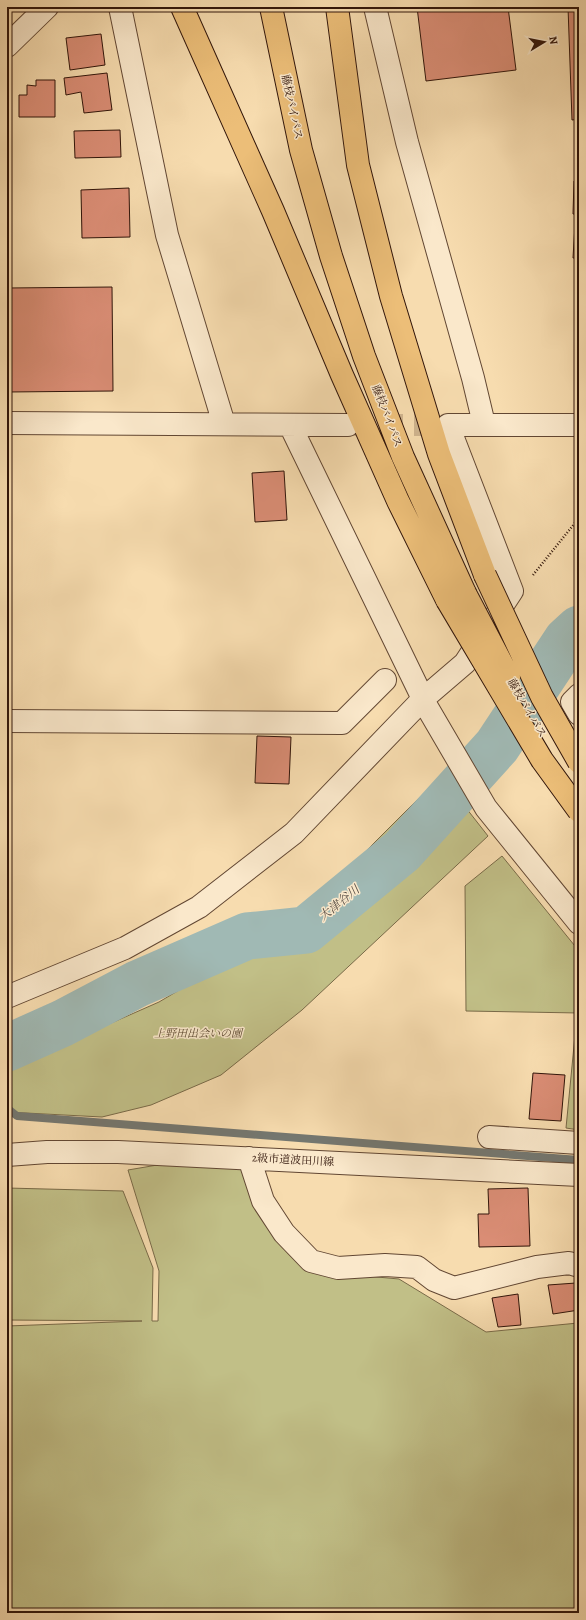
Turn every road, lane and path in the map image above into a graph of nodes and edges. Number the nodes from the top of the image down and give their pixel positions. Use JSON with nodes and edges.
{"nodes":[{"id":1,"x":46,"y":7,"type":"edge"},
{"id":2,"x":120,"y":7,"type":"edge"},
{"id":3,"x":182,"y":7,"type":"edge"},
{"id":4,"x":271,"y":7,"type":"edge"},
{"id":5,"x":337,"y":7,"type":"edge"},
{"id":6,"x":375,"y":7,"type":"edge"},
{"id":7,"x":7,"y":46,"type":"edge"},
{"id":8,"x":7,"y":423,"type":"edge"},
{"id":9,"x":224,"y":424,"type":"junction"},
{"id":10,"x":484,"y":424,"type":"junction"},
{"id":11,"x":290,"y":425,"type":"junction"},
{"id":12,"x":348,"y":425,"type":"tunnel mouth"},
{"id":13,"x":579,"y":425,"type":"edge"},
{"id":14,"x":579,"y":518,"type":"edge"},
{"id":15,"x":532,"y":575,"type":"dead end"},
{"id":16,"x":456,"y":596,"type":"junction"},
{"id":17,"x":385,"y":680,"type":"dead end"},
{"id":18,"x":579,"y":695,"type":"edge"},
{"id":19,"x":425,"y":703,"type":"junction"},
{"id":20,"x":579,"y":714,"type":"edge"},
{"id":21,"x":7,"y":721,"type":"edge"},
{"id":22,"x":579,"y":762,"type":"edge"},
{"id":23,"x":579,"y":795,"type":"edge"},
{"id":24,"x":579,"y":811,"type":"edge"},
{"id":25,"x":579,"y":923,"type":"edge"},
{"id":26,"x":7,"y":997,"type":"edge"},
{"id":27,"x":489,"y":1137,"type":"dead end"},
{"id":28,"x":579,"y":1143,"type":"edge"},
{"id":29,"x":7,"y":1156,"type":"edge"},
{"id":30,"x":249,"y":1158,"type":"junction"},
{"id":31,"x":579,"y":1175,"type":"edge"},
{"id":32,"x":579,"y":1266,"type":"edge"}],
"edges":[{"from":1,"to":7,"type":"street"},
{"from":2,"to":9,"type":"street"},
{"from":3,"to":16,"type":"highway"},
{"from":4,"to":16,"type":"highway","name":"藤枝バイパス"},
{"from":5,"to":22,"type":"highway","bridge":true},
{"from":6,"to":10,"type":"street"},
{"from":8,"to":9,"type":"street"},
{"from":9,"to":11,"type":"street"},
{"from":10,"to":13,"type":"street"},
{"from":10,"to":19,"type":"street"},
{"from":11,"to":12,"type":"street"},
{"from":11,"to":19,"type":"street"},
{"from":14,"to":15,"type":"path"},
{"from":16,"to":23,"type":"highway","name":"藤枝バイパス","bridge":true},
{"from":16,"to":24,"type":"highway","bridge":true},
{"from":17,"to":21,"type":"street"},
{"from":18,"to":20,"type":"street"},
{"from":19,"to":25,"type":"street"},
{"from":19,"to":26,"type":"street"},
{"from":27,"to":28,"type":"street"},
{"from":29,"to":30,"type":"street","name":"2級市道波田川線"},
{"from":30,"to":31,"type":"street","name":"2級市道波田川線"},
{"from":30,"to":32,"type":"street"}]}
